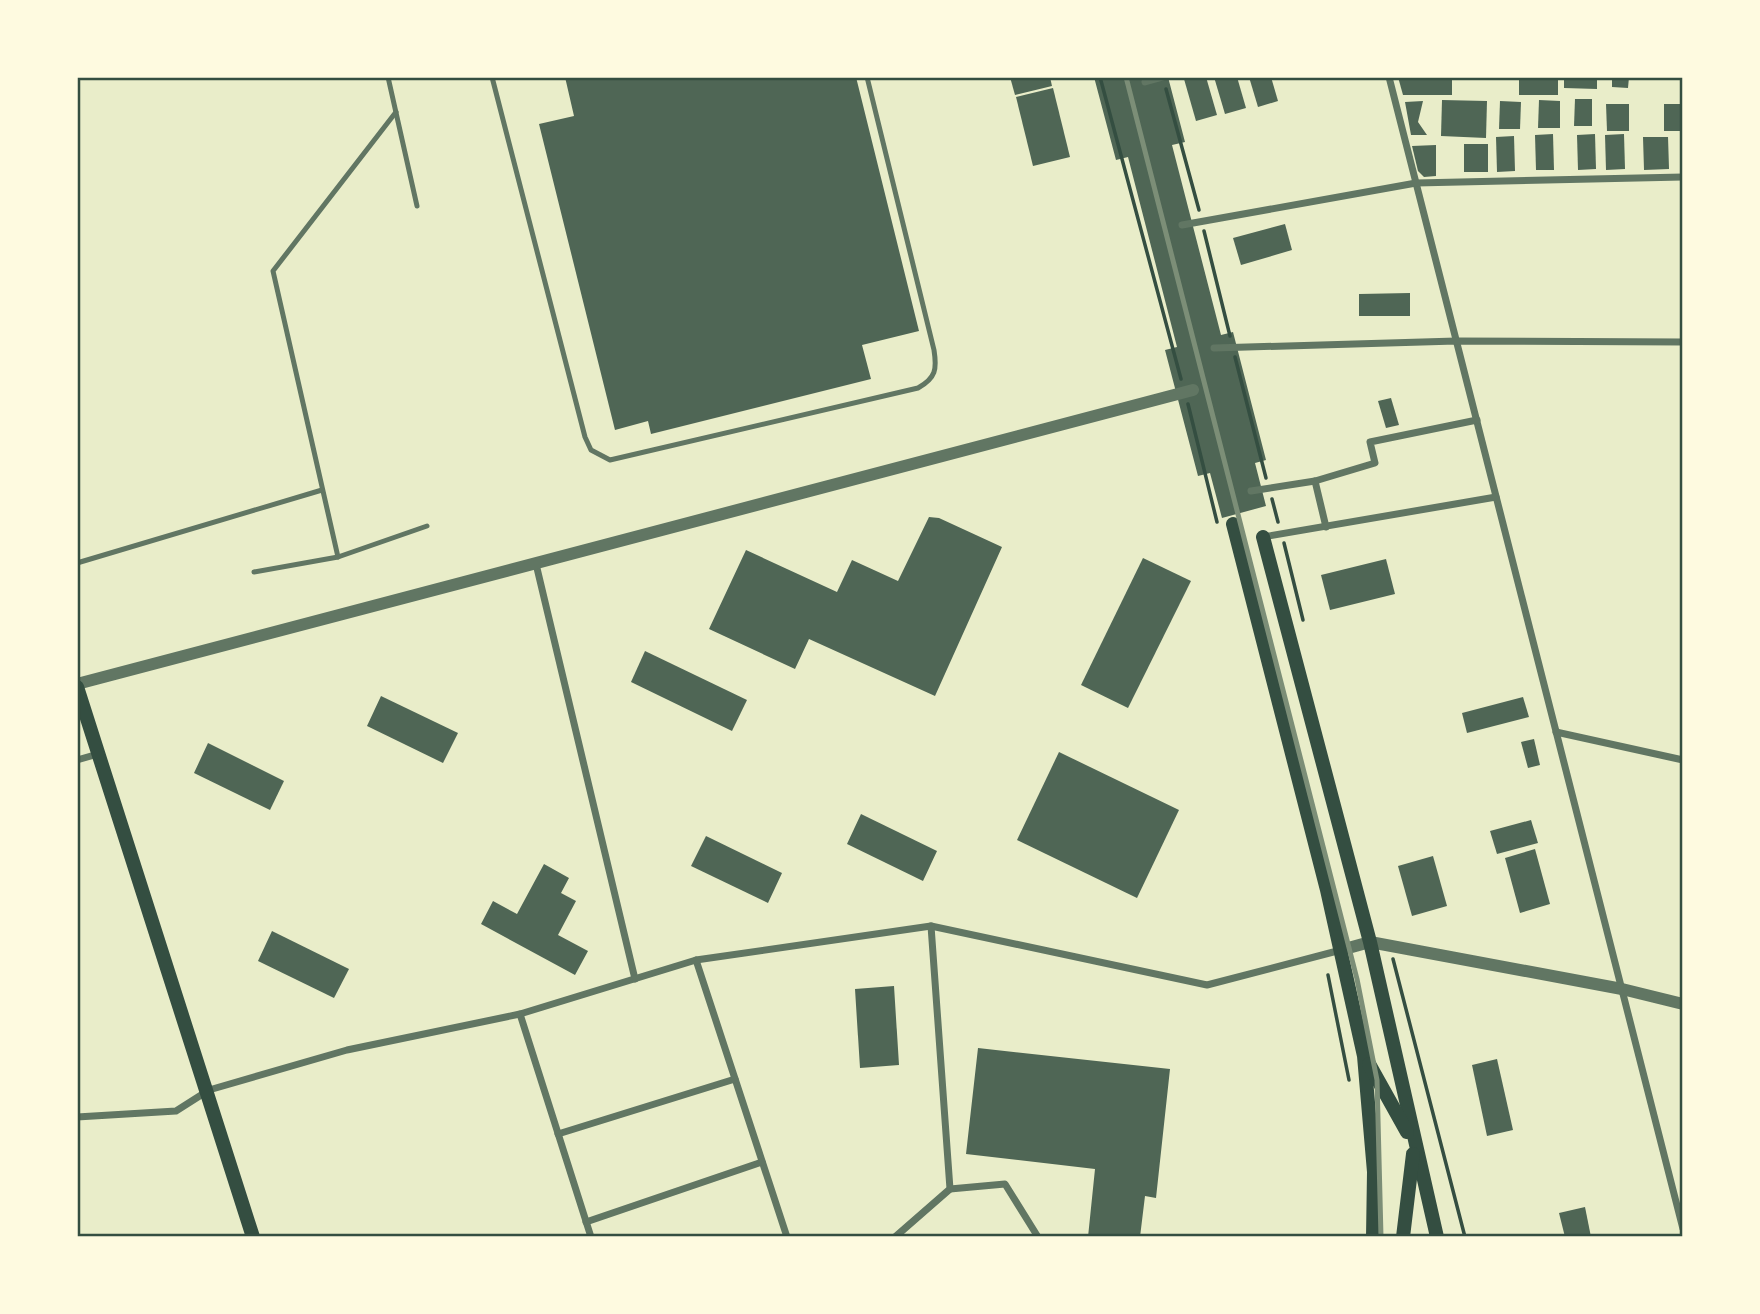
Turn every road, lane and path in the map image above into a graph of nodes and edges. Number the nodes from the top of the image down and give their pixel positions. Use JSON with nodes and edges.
{"nodes":[{"id":1,"x":388,"y":77,"type":"edge"},
{"id":2,"x":492,"y":77,"type":"edge"},
{"id":3,"x":867,"y":77,"type":"edge"},
{"id":4,"x":1101,"y":77,"type":"edge"},
{"id":5,"x":1163,"y":77,"type":"edge"},
{"id":6,"x":1388,"y":77,"type":"edge"},
{"id":7,"x":1145,"y":82,"type":"dead end"},
{"id":8,"x":396,"y":112,"type":"junction"},
{"id":9,"x":1683,"y":177,"type":"edge"},
{"id":10,"x":1416,"y":183,"type":"junction"},
{"id":11,"x":417,"y":206,"type":"dead end"},
{"id":12,"x":1202,"y":221,"type":"junction"},
{"id":13,"x":1182,"y":225,"type":"dead end"},
{"id":14,"x":1457,"y":341,"type":"junction"},
{"id":15,"x":1683,"y":342,"type":"edge"},
{"id":16,"x":1233,"y":347,"type":"junction"},
{"id":17,"x":1214,"y":348,"type":"dead end"},
{"id":18,"x":1189,"y":391,"type":"junction"},
{"id":19,"x":1477,"y":420,"type":"junction"},
{"id":20,"x":1315,"y":481,"type":"junction"},
{"id":21,"x":1269,"y":488,"type":"junction"},
{"id":22,"x":322,"y":490,"type":"junction"},
{"id":23,"x":1251,"y":491,"type":"dead end"},
{"id":24,"x":1496,"y":497,"type":"junction"},
{"id":25,"x":1233,"y":524,"type":"dead end"},
{"id":26,"x":427,"y":526,"type":"dead end"},
{"id":27,"x":1218,"y":527,"type":"dead end"},
{"id":28,"x":1326,"y":527,"type":"junction"},
{"id":29,"x":1282,"y":534,"type":"junction"},
{"id":30,"x":1263,"y":537,"type":"joint"},
{"id":31,"x":338,"y":557,"type":"junction"},
{"id":32,"x":77,"y":563,"type":"edge"},
{"id":33,"x":536,"y":564,"type":"junction"},
{"id":34,"x":1270,"y":565,"type":"junction"},
{"id":35,"x":254,"y":572,"type":"dead end"},
{"id":36,"x":1245,"y":573,"type":"junction"},
{"id":37,"x":1305,"y":628,"type":"dead end"},
{"id":38,"x":77,"y":685,"type":"edge"},
{"id":39,"x":1556,"y":732,"type":"junction"},
{"id":40,"x":98,"y":754,"type":"junction"},
{"id":41,"x":77,"y":760,"type":"edge"},
{"id":42,"x":1683,"y":760,"type":"edge"},
{"id":43,"x":931,"y":926,"type":"junction"},
{"id":44,"x":1370,"y":942,"type":"junction"},
{"id":45,"x":1389,"y":946,"type":"junction"},
{"id":46,"x":1341,"y":950,"type":"junction"},
{"id":47,"x":1324,"y":955,"type":"junction"},
{"id":48,"x":696,"y":960,"type":"junction"},
{"id":49,"x":635,"y":979,"type":"junction"},
{"id":50,"x":1622,"y":989,"type":"junction"},
{"id":51,"x":1683,"y":1004,"type":"edge"},
{"id":52,"x":520,"y":1014,"type":"junction"},
{"id":53,"x":1364,"y":1056,"type":"junction"},
{"id":54,"x":735,"y":1079,"type":"junction"},
{"id":55,"x":1349,"y":1084,"type":"dead end"},
{"id":56,"x":209,"y":1090,"type":"junction"},
{"id":57,"x":77,"y":1117,"type":"edge"},
{"id":58,"x":558,"y":1134,"type":"junction"},
{"id":59,"x":1414,"y":1145,"type":"junction"},
{"id":60,"x":762,"y":1161,"type":"junction"},
{"id":61,"x":950,"y":1189,"type":"junction"},
{"id":62,"x":586,"y":1222,"type":"junction"},
{"id":63,"x":1683,"y":1229,"type":"edge"},
{"id":64,"x":253,"y":1237,"type":"edge"},
{"id":65,"x":591,"y":1237,"type":"edge"},
{"id":66,"x":787,"y":1237,"type":"edge"},
{"id":67,"x":895,"y":1237,"type":"edge"},
{"id":68,"x":1038,"y":1237,"type":"edge"},
{"id":69,"x":1373,"y":1237,"type":"edge"},
{"id":70,"x":1403,"y":1237,"type":"edge"},
{"id":71,"x":1437,"y":1237,"type":"edge"},
{"id":72,"x":1465,"y":1237,"type":"edge"}],
"edges":[{"from":1,"to":8,"type":"lane"},
{"from":2,"to":3,"type":"lane"},
{"from":4,"to":18,"type":"path"},
{"from":5,"to":7,"type":"street"},
{"from":5,"to":12,"type":"path"},
{"from":6,"to":10,"type":"street"},
{"from":8,"to":11,"type":"lane"},
{"from":8,"to":22,"type":"lane"},
{"from":9,"to":10,"type":"street"},
{"from":10,"to":12,"type":"street"},
{"from":10,"to":14,"type":"street"},
{"from":12,"to":13,"type":"street"},
{"from":12,"to":16,"type":"path"},
{"from":14,"to":15,"type":"street"},
{"from":14,"to":16,"type":"street"},
{"from":14,"to":19,"type":"street"},
{"from":16,"to":17,"type":"street"},
{"from":16,"to":21,"type":"path"},
{"from":18,"to":27,"type":"path"},
{"from":18,"to":33,"type":"street"},
{"from":19,"to":20,"type":"street"},
{"from":19,"to":24,"type":"street"},
{"from":20,"to":21,"type":"street"},
{"from":20,"to":28,"type":"street"},
{"from":21,"to":23,"type":"street"},
{"from":21,"to":29,"type":"path"},
{"from":22,"to":31,"type":"lane"},
{"from":22,"to":32,"type":"lane"},
{"from":24,"to":28,"type":"street"},
{"from":24,"to":39,"type":"street"},
{"from":25,"to":36,"type":"main road"},
{"from":26,"to":31,"type":"lane"},
{"from":28,"to":29,"type":"street"},
{"from":29,"to":30,"type":"street"},
{"from":29,"to":37,"type":"path"},
{"from":30,"to":34,"type":"main road"},
{"from":31,"to":35,"type":"lane"},
{"from":33,"to":38,"type":"street"},
{"from":33,"to":49,"type":"street"},
{"from":34,"to":36,"type":"main road"},
{"from":34,"to":44,"type":"main road"},
{"from":36,"to":46,"type":"main road"},
{"from":38,"to":40,"type":"main road"},
{"from":39,"to":42,"type":"street"},
{"from":39,"to":50,"type":"street"},
{"from":40,"to":41,"type":"street"},
{"from":40,"to":56,"type":"main road"},
{"from":43,"to":47,"type":"street"},
{"from":43,"to":48,"type":"street"},
{"from":43,"to":61,"type":"street"},
{"from":44,"to":45,"type":"street"},
{"from":44,"to":46,"type":"street"},
{"from":44,"to":59,"type":"main road"},
{"from":45,"to":50,"type":"street"},
{"from":45,"to":72,"type":"path"},
{"from":46,"to":47,"type":"street"},
{"from":46,"to":53,"type":"main road"},
{"from":47,"to":55,"type":"path"},
{"from":48,"to":49,"type":"street"},
{"from":48,"to":54,"type":"street"},
{"from":49,"to":52,"type":"street"},
{"from":50,"to":51,"type":"street"},
{"from":50,"to":63,"type":"street"},
{"from":52,"to":56,"type":"street"},
{"from":52,"to":58,"type":"street"},
{"from":53,"to":59,"type":"main road"},
{"from":53,"to":69,"type":"main road"},
{"from":54,"to":58,"type":"street"},
{"from":54,"to":60,"type":"street"},
{"from":56,"to":57,"type":"street"},
{"from":56,"to":64,"type":"main road"},
{"from":58,"to":62,"type":"street"},
{"from":59,"to":70,"type":"main road"},
{"from":59,"to":71,"type":"main road"},
{"from":60,"to":62,"type":"street"},
{"from":60,"to":66,"type":"street"},
{"from":61,"to":67,"type":"street"},
{"from":61,"to":68,"type":"street"},
{"from":62,"to":65,"type":"street"}]}
